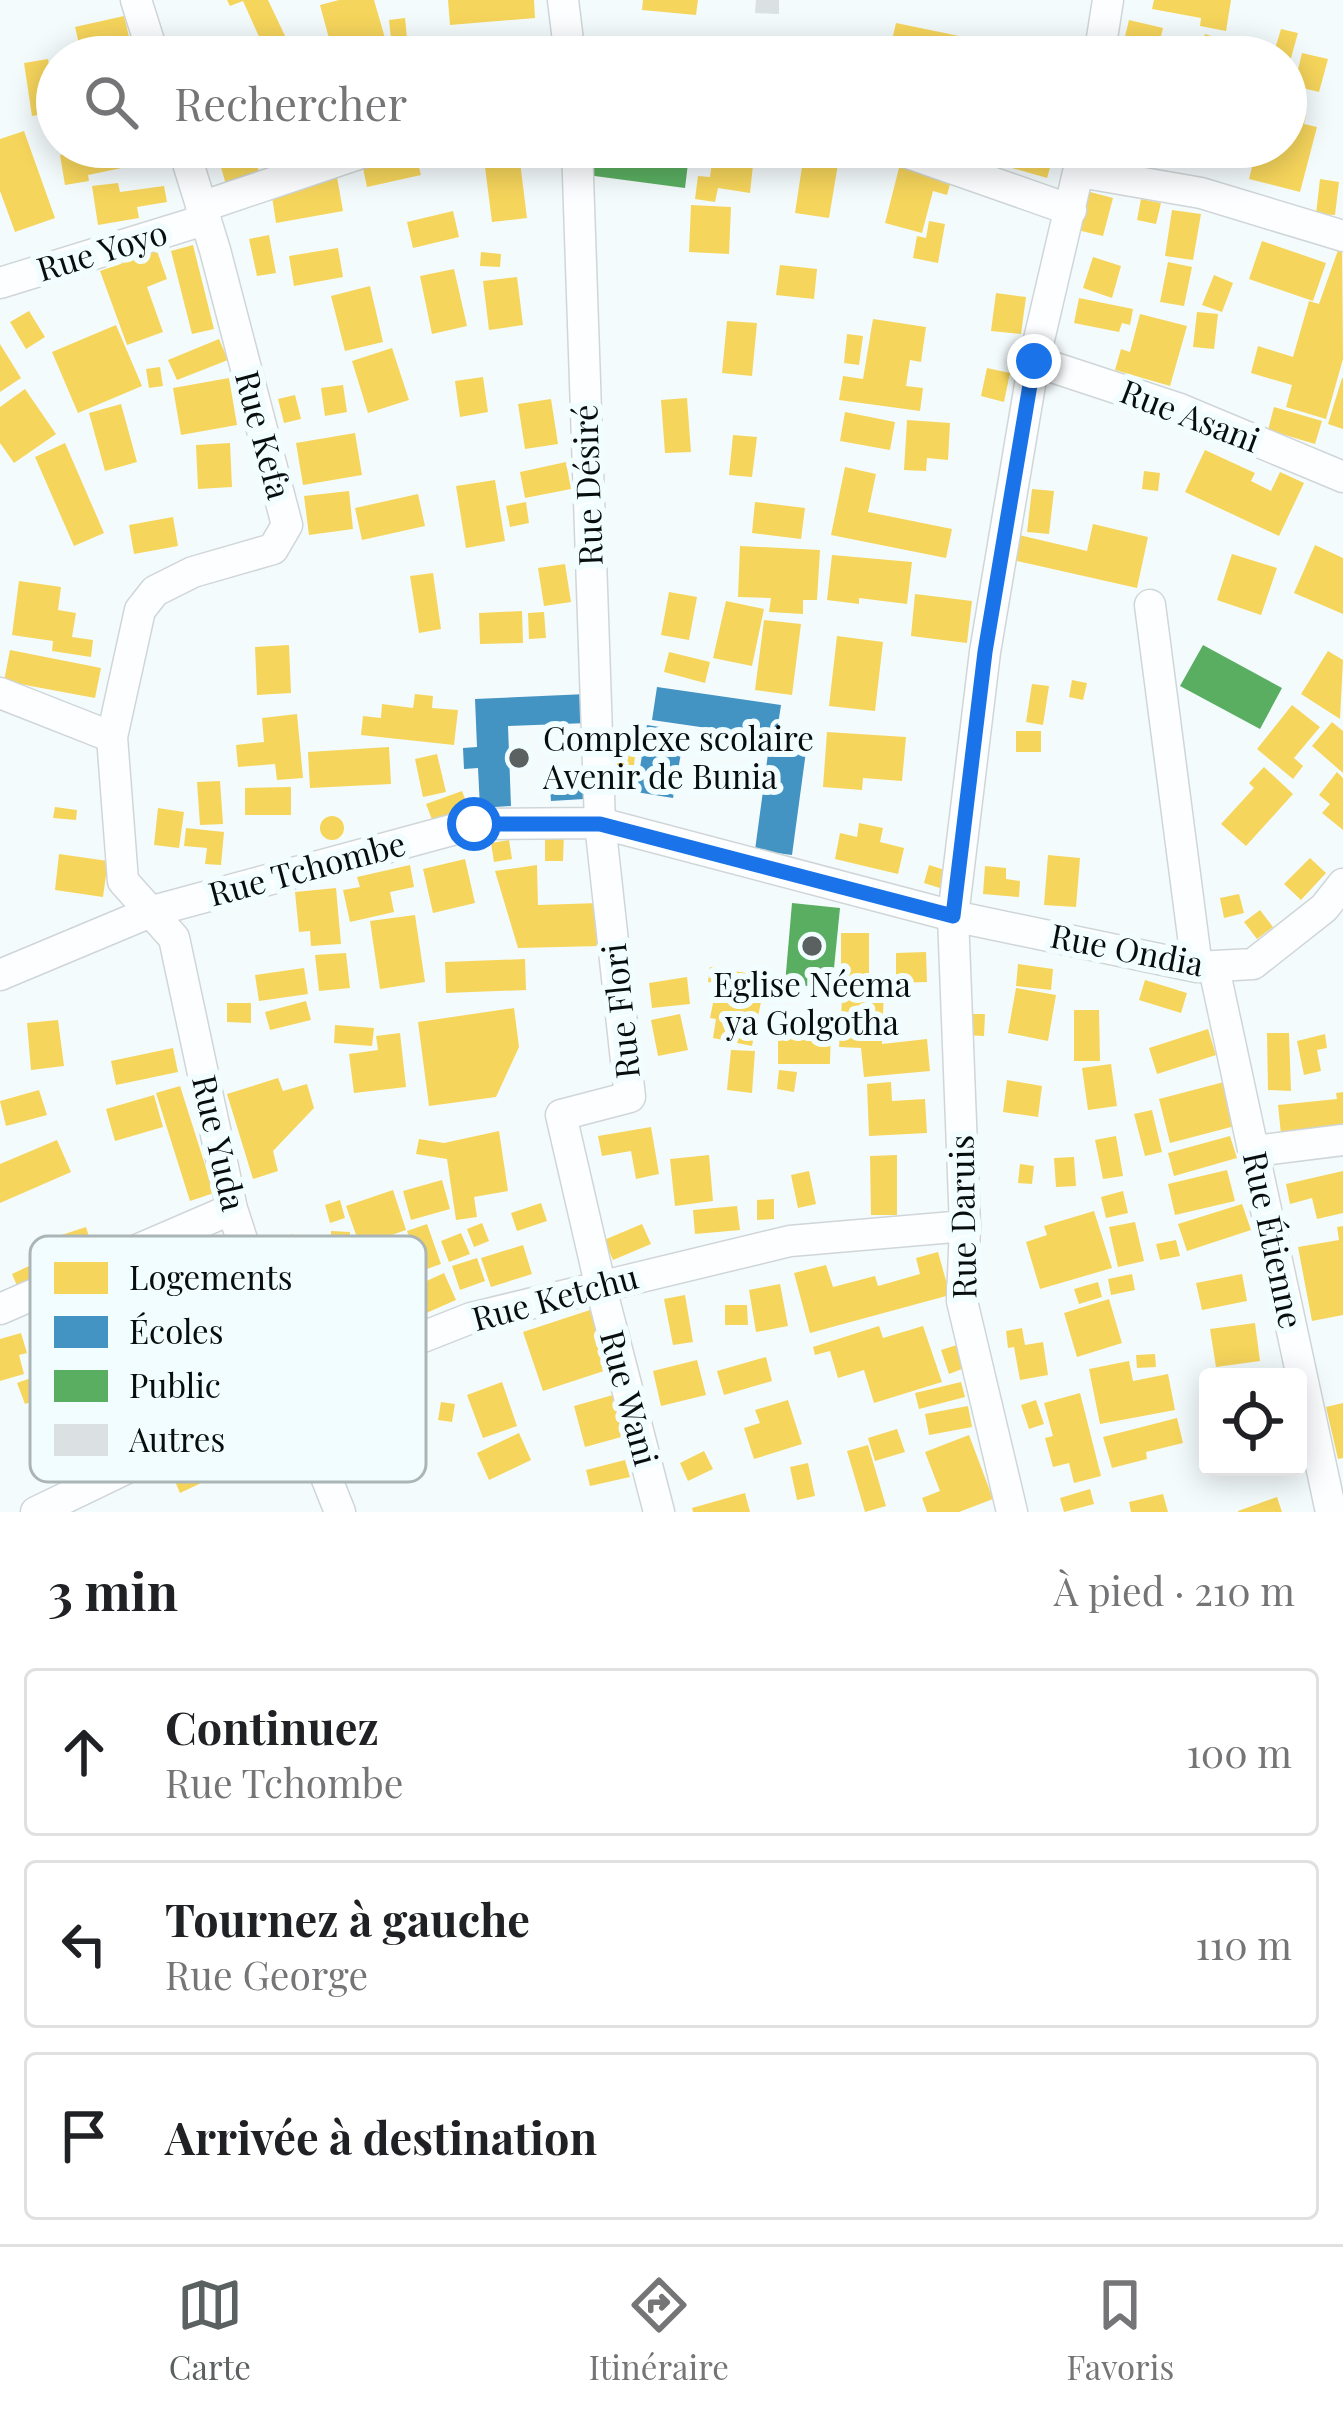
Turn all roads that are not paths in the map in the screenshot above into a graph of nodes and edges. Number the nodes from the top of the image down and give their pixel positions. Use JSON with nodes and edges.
{"nodes":[{"id":1,"x":136,"y":0,"type":"edge"},
{"id":2,"x":563,"y":0,"type":"edge"},
{"id":3,"x":1108,"y":0,"type":"edge"},
{"id":4,"x":147,"y":36,"type":"edge"},
{"id":5,"x":567,"y":36,"type":"edge"},
{"id":6,"x":1102,"y":36,"type":"edge"},
{"id":7,"x":189,"y":168,"type":"edge"},
{"id":8,"x":323,"y":168,"type":"edge"},
{"id":9,"x":578,"y":168,"type":"edge"},
{"id":10,"x":951,"y":168,"type":"edge"},
{"id":11,"x":1080,"y":168,"type":"edge"},
{"id":12,"x":1114,"y":168,"type":"edge"},
{"id":13,"x":1071,"y":210,"type":"junction"},
{"id":14,"x":203,"y":213,"type":"junction"},
{"id":15,"x":1343,"y":236,"type":"edge"},
{"id":16,"x":0,"y":283,"type":"edge"},
{"id":17,"x":1034,"y":361,"type":"junction"},
{"id":18,"x":1343,"y":477,"type":"edge"},
{"id":19,"x":1150,"y":605,"type":"dead end"},
{"id":20,"x":0,"y":693,"type":"edge"},
{"id":21,"x":112,"y":737,"type":"junction"},
{"id":22,"x":600,"y":824,"type":"junction"},
{"id":23,"x":1343,"y":884,"type":"edge"},
{"id":24,"x":153,"y":911,"type":"junction"},
{"id":25,"x":953,"y":916,"type":"junction"},
{"id":26,"x":1206,"y":967,"type":"junction"},
{"id":27,"x":0,"y":975,"type":"edge"},
{"id":28,"x":1343,"y":1140,"type":"edge"},
{"id":29,"x":1254,"y":1151,"type":"junction"},
{"id":30,"x":232,"y":1209,"type":"junction"},
{"id":31,"x":965,"y":1226,"type":"junction"},
{"id":32,"x":169,"y":1236,"type":"edge"},
{"id":33,"x":241,"y":1236,"type":"edge"},
{"id":34,"x":599,"y":1284,"type":"junction"},
{"id":35,"x":30,"y":1296,"type":"edge"},
{"id":36,"x":0,"y":1309,"type":"edge"},
{"id":37,"x":426,"y":1336,"type":"edge"},
{"id":38,"x":98,"y":1482,"type":"edge"},
{"id":39,"x":328,"y":1482,"type":"edge"},
{"id":40,"x":36,"y":1512,"type":"edge"},
{"id":41,"x":340,"y":1512,"type":"edge"},
{"id":42,"x":659,"y":1512,"type":"edge"},
{"id":43,"x":1012,"y":1512,"type":"edge"},
{"id":44,"x":1331,"y":1512,"type":"edge"}],
"edges":[{"from":1,"to":4,"type":"street"},
{"from":2,"to":5,"type":"street"},
{"from":3,"to":6,"type":"street"},
{"from":7,"to":14,"type":"street","name":"Rue Kefa"},
{"from":8,"to":14,"type":"street","name":"Rue Yoyo"},
{"from":9,"to":22,"type":"street","name":"Rue Désiré"},
{"from":10,"to":13,"type":"street"},
{"from":11,"to":13,"type":"street","name":"Rue Daruis"},
{"from":12,"to":15,"type":"street"},
{"from":13,"to":17,"type":"street","name":"Rue Daruis"},
{"from":14,"to":16,"type":"street","name":"Rue Yoyo"},
{"from":14,"to":21,"type":"street","name":"Rue Kefa"},
{"from":17,"to":18,"type":"street","name":"Rue Asani"},
{"from":17,"to":25,"type":"street","name":"Rue Daruis"},
{"from":19,"to":26,"type":"street","name":"Rue Étienne"},
{"from":20,"to":21,"type":"street"},
{"from":21,"to":24,"type":"street","name":"Rue Kefa"},
{"from":22,"to":24,"type":"street","name":"Rue Tchombe"},
{"from":22,"to":25,"type":"street","name":"Rue Tchombe"},
{"from":22,"to":34,"type":"street","name":"Rue Flori"},
{"from":23,"to":26,"type":"street","name":"Rue Ondia"},
{"from":24,"to":27,"type":"street","name":"Rue Tchombe"},
{"from":24,"to":30,"type":"street","name":"Rue Yuda"},
{"from":25,"to":26,"type":"street","name":"Rue Ondia"},
{"from":25,"to":31,"type":"street","name":"Rue Daruis"},
{"from":26,"to":29,"type":"street","name":"Rue Étienne"},
{"from":28,"to":29,"type":"street"},
{"from":29,"to":44,"type":"street","name":"Rue Étienne"},
{"from":30,"to":32,"type":"street"},
{"from":30,"to":33,"type":"street","name":"Rue Yuda"},
{"from":31,"to":34,"type":"street","name":"Rue Ketchu"},
{"from":31,"to":43,"type":"street","name":"Rue Daruis"},
{"from":34,"to":37,"type":"street","name":"Rue Ketchu"},
{"from":34,"to":42,"type":"street","name":"Rue Wani"},
{"from":35,"to":36,"type":"street"},
{"from":38,"to":40,"type":"street","name":"Rue Ketchu"},
{"from":39,"to":41,"type":"street","name":"Rue Yuda"}]}
